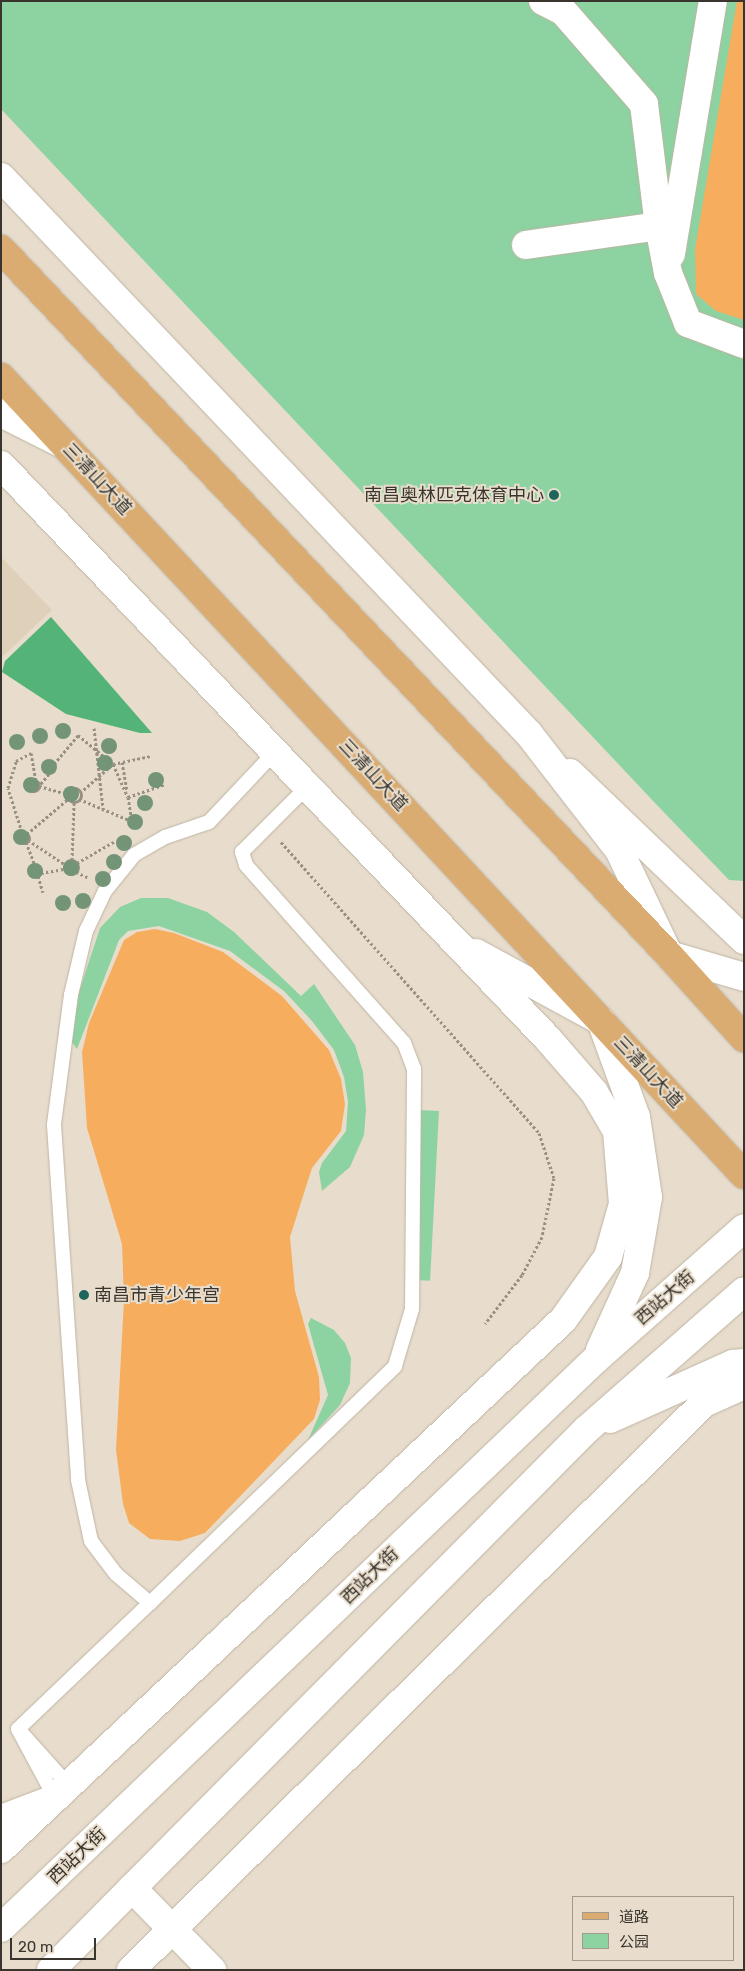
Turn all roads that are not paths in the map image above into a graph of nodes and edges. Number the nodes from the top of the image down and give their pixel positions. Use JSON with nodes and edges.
{"nodes":[{"id":1,"x":543,"y":1,"type":"edge"},
{"id":2,"x":714,"y":1,"type":"edge"},
{"id":3,"x":1,"y":177,"type":"edge"},
{"id":4,"x":659,"y":226,"type":"junction"},
{"id":5,"x":526,"y":245,"type":"dead end"},
{"id":6,"x":1,"y":249,"type":"edge"},
{"id":7,"x":668,"y":273,"type":"junction"},
{"id":8,"x":744,"y":344,"type":"edge"},
{"id":9,"x":1,"y":377,"type":"edge"},
{"id":10,"x":1,"y":413,"type":"edge"},
{"id":11,"x":66,"y":446,"type":"junction"},
{"id":12,"x":1,"y":465,"type":"edge"},
{"id":13,"x":529,"y":734,"type":"junction"},
{"id":14,"x":274,"y":754,"type":"junction"},
{"id":15,"x":306,"y":788,"type":"junction"},
{"id":16,"x":450,"y":940,"type":"junction"},
{"id":17,"x":744,"y":940,"type":"edge"},
{"id":18,"x":669,"y":955,"type":"junction"},
{"id":19,"x":744,"y":977,"type":"edge"},
{"id":20,"x":601,"y":1021,"type":"junction"},
{"id":21,"x":744,"y":1038,"type":"edge"},
{"id":22,"x":744,"y":1175,"type":"edge"},
{"id":23,"x":744,"y":1228,"type":"edge"},
{"id":24,"x":744,"y":1291,"type":"edge"},
{"id":25,"x":595,"y":1360,"type":"junction"},
{"id":26,"x":744,"y":1363,"type":"edge"},
{"id":27,"x":744,"y":1385,"type":"edge"},
{"id":28,"x":586,"y":1430,"type":"junction"},
{"id":29,"x":150,"y":1602,"type":"junction"},
{"id":30,"x":62,"y":1792,"type":"junction"},
{"id":31,"x":1,"y":1819,"type":"edge"},
{"id":32,"x":1,"y":1849,"type":"edge"},
{"id":33,"x":132,"y":1888,"type":"junction"},
{"id":34,"x":1,"y":1928,"type":"edge"},
{"id":35,"x":172,"y":1930,"type":"junction"},
{"id":36,"x":51,"y":1970,"type":"edge"},
{"id":37,"x":131,"y":1970,"type":"edge"},
{"id":38,"x":212,"y":1970,"type":"edge"}],
"edges":[{"from":1,"to":4,"type":"main road"},
{"from":2,"to":7,"type":"main road"},
{"from":3,"to":13,"type":"main road"},
{"from":4,"to":5,"type":"main road"},
{"from":4,"to":7,"type":"main road"},
{"from":6,"to":18,"type":"main road"},
{"from":7,"to":8,"type":"main road"},
{"from":9,"to":11,"type":"main road","name":"三清山大道"},
{"from":10,"to":11,"type":"main road"},
{"from":11,"to":20,"type":"main road","name":"三清山大道"},
{"from":12,"to":14,"type":"main road"},
{"from":13,"to":17,"type":"main road"},
{"from":13,"to":18,"type":"main road"},
{"from":14,"to":15,"type":"main road"},
{"from":14,"to":29,"type":"lane"},
{"from":15,"to":16,"type":"main road"},
{"from":15,"to":29,"type":"lane"},
{"from":16,"to":20,"type":"main road"},
{"from":16,"to":30,"type":"main road"},
{"from":18,"to":19,"type":"main road"},
{"from":18,"to":21,"type":"main road"},
{"from":20,"to":22,"type":"main road","name":"三清山大道"},
{"from":20,"to":25,"type":"main road"},
{"from":23,"to":25,"type":"main road","name":"西站大街"},
{"from":24,"to":28,"type":"main road"},
{"from":25,"to":34,"type":"main road","name":"西站大街"},
{"from":26,"to":28,"type":"main road"},
{"from":27,"to":35,"type":"main road"},
{"from":28,"to":33,"type":"main road"},
{"from":29,"to":30,"type":"lane"},
{"from":30,"to":31,"type":"main road"},
{"from":30,"to":32,"type":"main road"},
{"from":33,"to":35,"type":"main road"},
{"from":33,"to":36,"type":"main road"},
{"from":35,"to":37,"type":"main road"},
{"from":35,"to":38,"type":"main road"}]}
